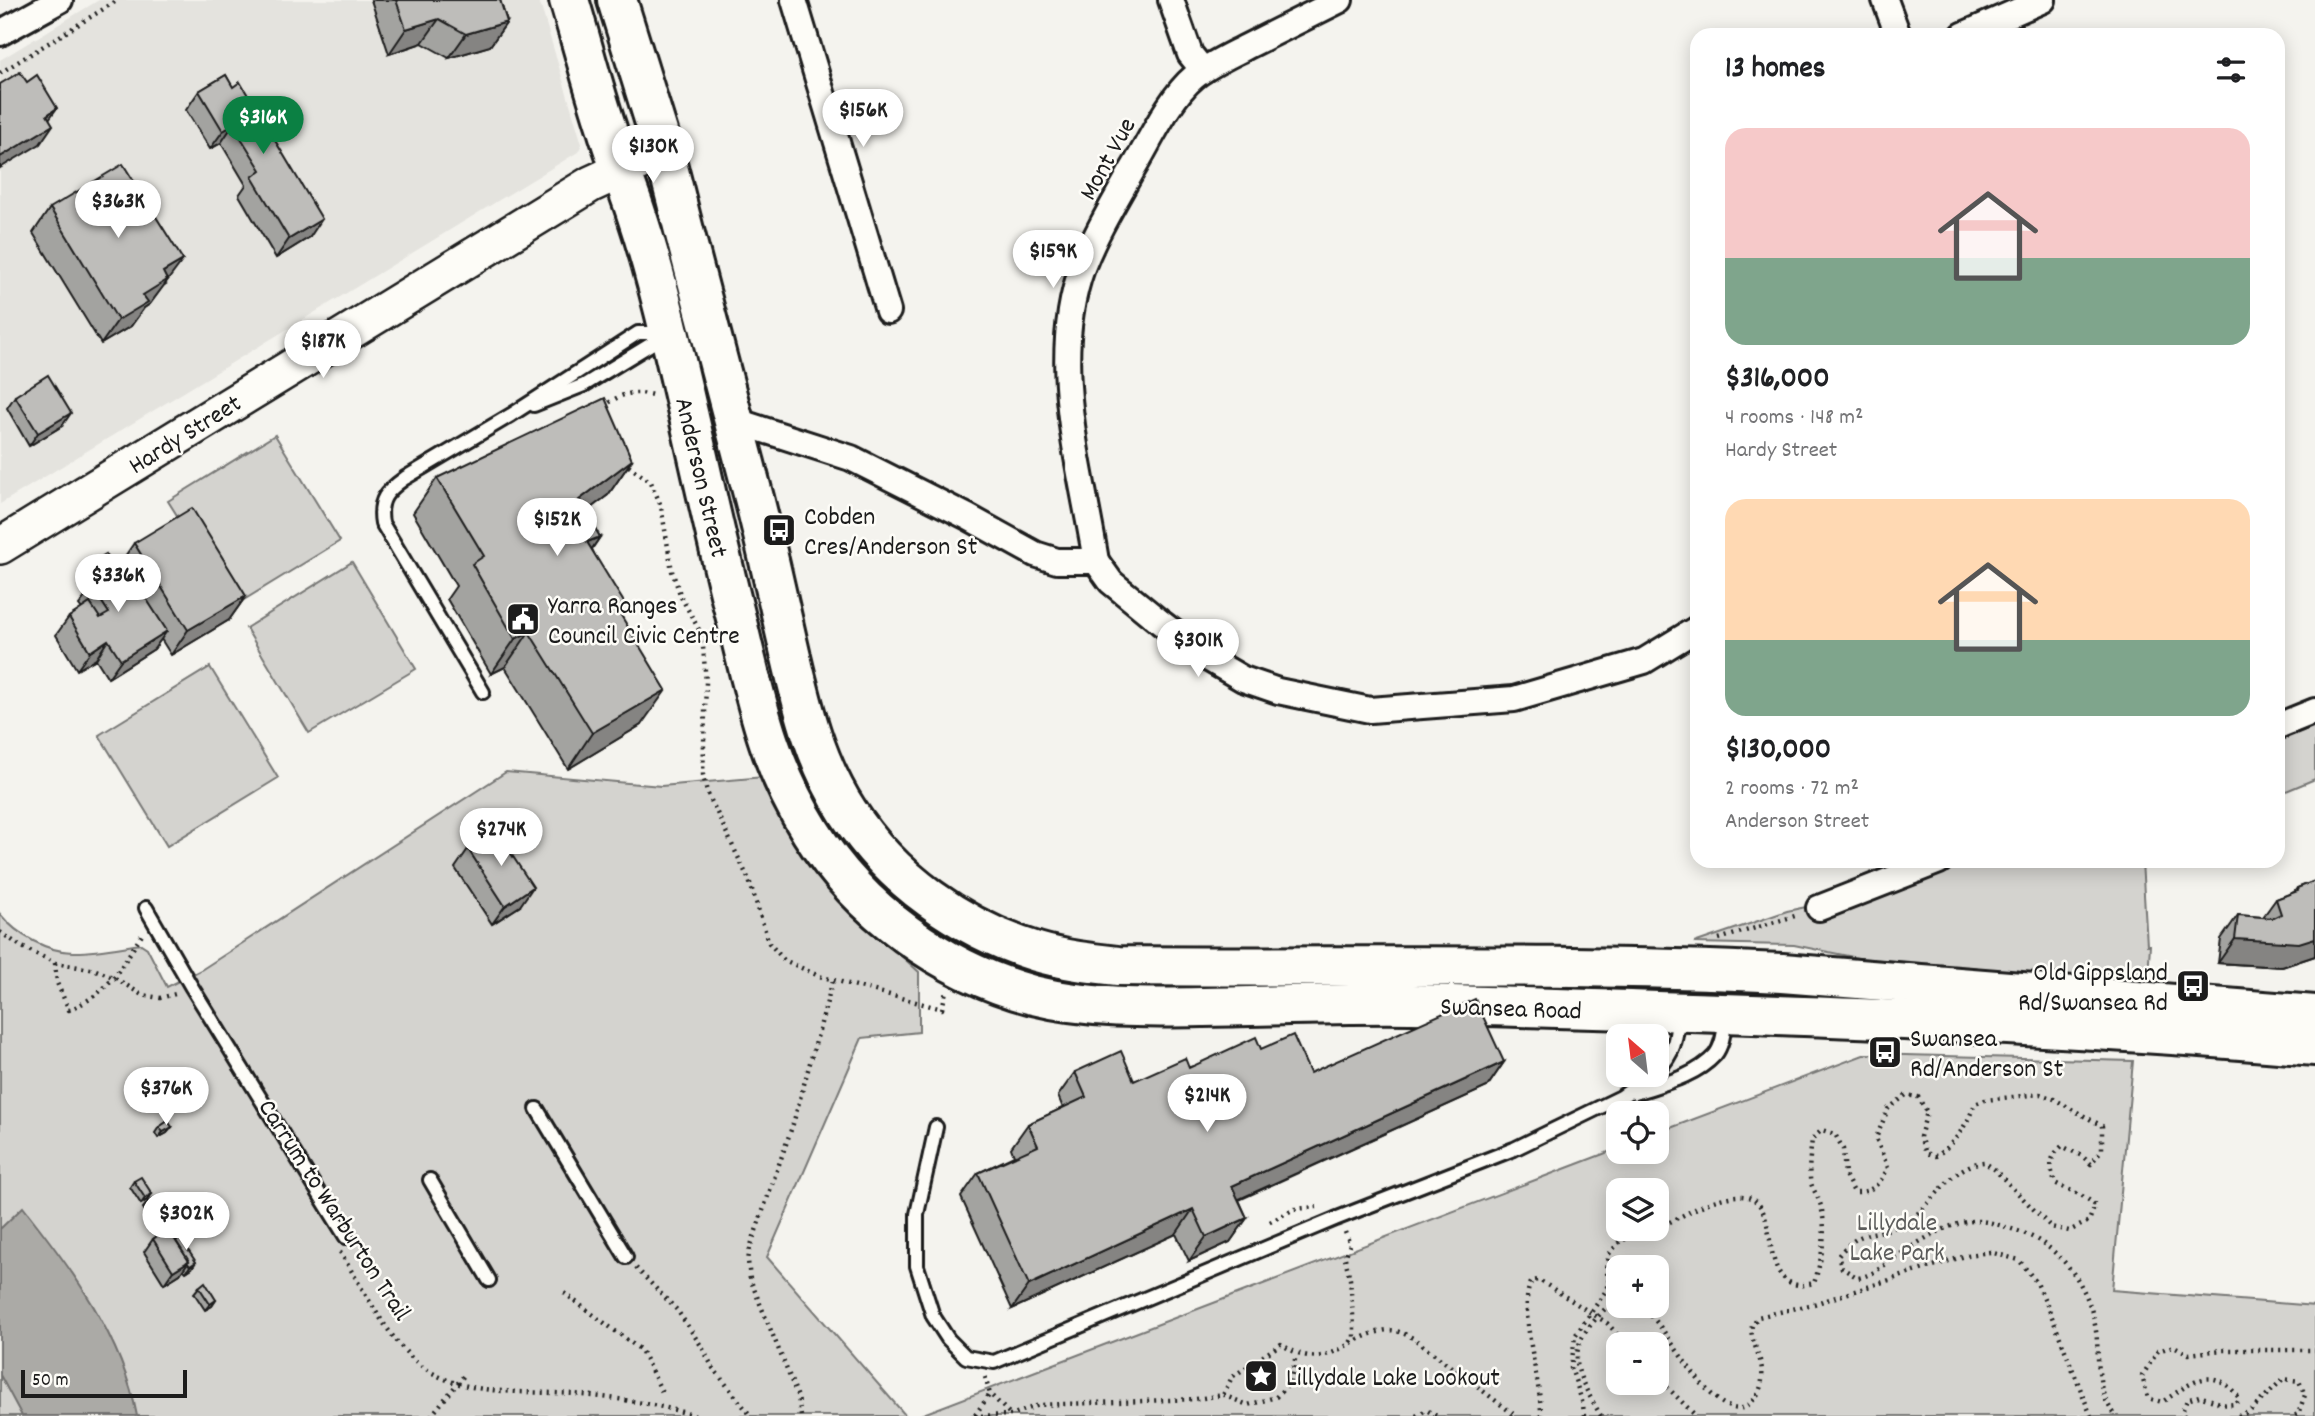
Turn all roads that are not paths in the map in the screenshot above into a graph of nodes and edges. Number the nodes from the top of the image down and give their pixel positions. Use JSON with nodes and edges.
{"nodes":[{"id":1,"x":60,"y":0,"type":"edge"},
{"id":2,"x":569,"y":0,"type":"edge"},
{"id":3,"x":617,"y":0,"type":"edge"},
{"id":4,"x":794,"y":0,"type":"edge"},
{"id":5,"x":1171,"y":0,"type":"edge"},
{"id":6,"x":1339,"y":0,"type":"edge"},
{"id":7,"x":1885,"y":0,"type":"edge"},
{"id":8,"x":2043,"y":0,"type":"edge"},
{"id":9,"x":1895,"y":28,"type":"edge"},
{"id":10,"x":1979,"y":28,"type":"edge"},
{"id":11,"x":0,"y":33,"type":"edge"},
{"id":12,"x":1203,"y":70,"type":"junction"},
{"id":13,"x":663,"y":150,"type":"junction"},
{"id":14,"x":621,"y":169,"type":"junction"},
{"id":15,"x":888,"y":311,"type":"dead end"},
{"id":16,"x":708,"y":319,"type":"junction"},
{"id":17,"x":669,"y":333,"type":"junction"},
{"id":18,"x":733,"y":420,"type":"junction"},
{"id":19,"x":0,"y":546,"type":"edge"},
{"id":20,"x":1096,"y":561,"type":"junction"},
{"id":21,"x":733,"y":610,"type":"junction"},
{"id":22,"x":1690,"y":633,"type":"edge"},
{"id":23,"x":483,"y":692,"type":"dead end"},
{"id":24,"x":2315,"y":710,"type":"edge"},
{"id":25,"x":2285,"y":723,"type":"edge"},
{"id":26,"x":1921,"y":868,"type":"edge"},
{"id":27,"x":1819,"y":908,"type":"road end"},
{"id":28,"x":149,"y":914,"type":"road end"},
{"id":29,"x":968,"y":923,"type":"joint"},
{"id":30,"x":927,"y":948,"type":"joint"},
{"id":31,"x":1708,"y":955,"type":"junction"},
{"id":32,"x":1782,"y":973,"type":"junction"},
{"id":33,"x":1678,"y":1011,"type":"junction"},
{"id":34,"x":1727,"y":1013,"type":"junction"},
{"id":35,"x":2315,"y":1015,"type":"edge"},
{"id":36,"x":1798,"y":1017,"type":"junction"},
{"id":37,"x":2315,"y":1046,"type":"edge"},
{"id":38,"x":1670,"y":1057,"type":"edge"},
{"id":39,"x":1636,"y":1087,"type":"edge"},
{"id":40,"x":1621,"y":1097,"type":"junction"},
{"id":41,"x":537,"y":1109,"type":"dead end"},
{"id":42,"x":936,"y":1127,"type":"dead end"},
{"id":43,"x":430,"y":1180,"type":"dead end"},
{"id":44,"x":346,"y":1237,"type":"dead end"},
{"id":45,"x":626,"y":1256,"type":"road end"},
{"id":46,"x":489,"y":1280,"type":"dead end"}],
"edges":[{"from":1,"to":11,"type":"street"},
{"from":2,"to":14,"type":"main road","name":"Anderson Street"},
{"from":3,"to":13,"type":"main road","name":"Anderson Street"},
{"from":4,"to":15,"type":"street"},
{"from":5,"to":12,"type":"street"},
{"from":6,"to":12,"type":"street","name":"Mont Vue"},
{"from":7,"to":9,"type":"street"},
{"from":8,"to":10,"type":"street"},
{"from":12,"to":20,"type":"street","name":"Mont Vue"},
{"from":13,"to":14,"type":"main road","name":"Hardy Street"},
{"from":13,"to":16,"type":"main road","name":"Anderson Street"},
{"from":14,"to":17,"type":"main road","name":"Anderson Street"},
{"from":14,"to":19,"type":"main road","name":"Hardy Street"},
{"from":16,"to":17,"type":"main road"},
{"from":16,"to":18,"type":"main road","name":"Anderson Street"},
{"from":17,"to":21,"type":"main road","name":"Anderson Street"},
{"from":17,"to":23,"type":"lane"},
{"from":18,"to":20,"type":"street"},
{"from":18,"to":21,"type":"main road"},
{"from":18,"to":29,"type":"main road","name":"Anderson Street"},
{"from":20,"to":22,"type":"street"},
{"from":21,"to":30,"type":"main road","name":"Anderson Street"},
{"from":24,"to":25,"type":"street"},
{"from":26,"to":27,"type":"street"},
{"from":28,"to":44,"type":"lane"},
{"from":29,"to":31,"type":"main road","name":"Swansea Road"},
{"from":30,"to":33,"type":"main road","name":"Swansea Road"},
{"from":31,"to":32,"type":"main road","name":"Swansea Road"},
{"from":31,"to":33,"type":"main road"},
{"from":31,"to":34,"type":"main road"},
{"from":32,"to":35,"type":"main road","name":"Swansea Road"},
{"from":32,"to":36,"type":"main road"},
{"from":33,"to":34,"type":"main road","name":"Swansea Road"},
{"from":33,"to":38,"type":"lane"},
{"from":34,"to":36,"type":"main road","name":"Swansea Road"},
{"from":34,"to":40,"type":"lane"},
{"from":36,"to":37,"type":"main road","name":"Swansea Road"},
{"from":39,"to":40,"type":"lane"},
{"from":40,"to":42,"type":"lane"},
{"from":41,"to":45,"type":"lane"},
{"from":43,"to":46,"type":"lane"}]}
